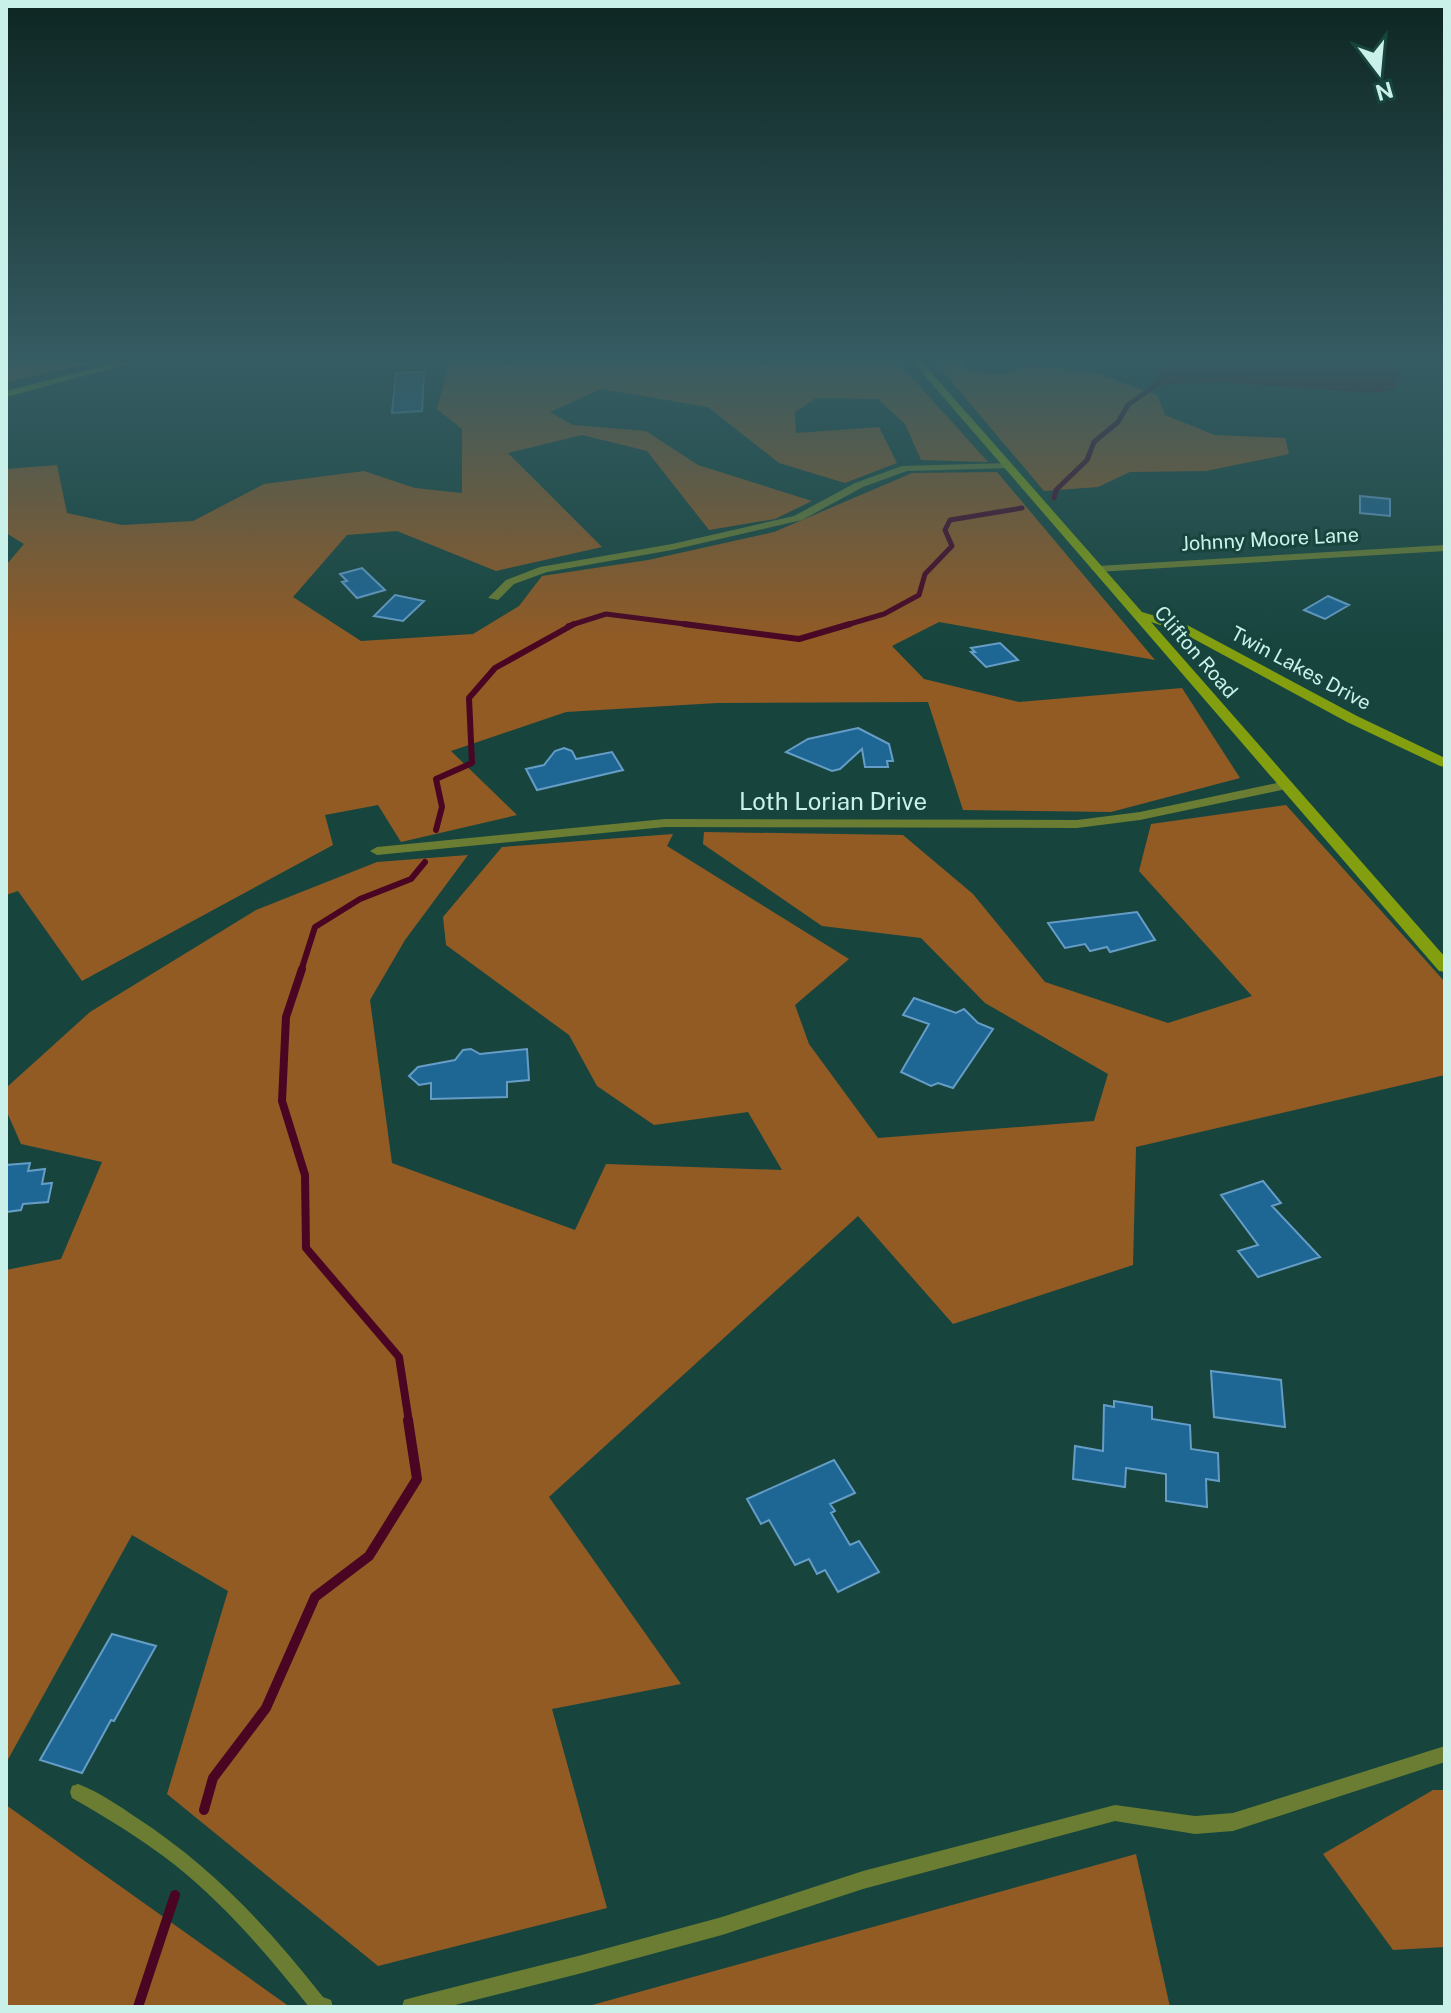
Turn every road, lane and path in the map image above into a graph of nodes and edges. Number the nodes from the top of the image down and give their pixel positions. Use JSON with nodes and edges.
{"nodes":[{"id":1,"x":998,"y":456,"type":"edge"},
{"id":2,"x":1007,"y":466,"type":"junction"},
{"id":3,"x":1445,"y":548,"type":"edge"},
{"id":4,"x":1097,"y":569,"type":"junction"},
{"id":5,"x":494,"y":598,"type":"dead end"},
{"id":6,"x":1136,"y":614,"type":"junction"},
{"id":7,"x":1445,"y":763,"type":"edge"},
{"id":8,"x":1286,"y":785,"type":"junction"},
{"id":9,"x":377,"y":851,"type":"dead end"},
{"id":10,"x":1445,"y":967,"type":"edge"},
{"id":11,"x":1445,"y":1754,"type":"edge"},
{"id":12,"x":78,"y":1792,"type":"dead end"},
{"id":13,"x":324,"y":2007,"type":"edge"},
{"id":14,"x":411,"y":2007,"type":"edge"}],
"edges":[{"from":1,"to":2,"type":"main road","name":"Clifton Road"},
{"from":2,"to":4,"type":"main road","name":"Clifton Road"},
{"from":2,"to":5,"type":"street"},
{"from":3,"to":4,"type":"street","name":"Johnny Moore Lane"},
{"from":4,"to":6,"type":"main road","name":"Clifton Road"},
{"from":6,"to":7,"type":"main road","name":"Twin Lakes Drive"},
{"from":6,"to":8,"type":"main road","name":"Clifton Road"},
{"from":8,"to":9,"type":"street","name":"Loth Lorian Drive"},
{"from":8,"to":10,"type":"main road","name":"Clifton Road"},
{"from":11,"to":14,"type":"lane"},
{"from":12,"to":13,"type":"lane"}]}
